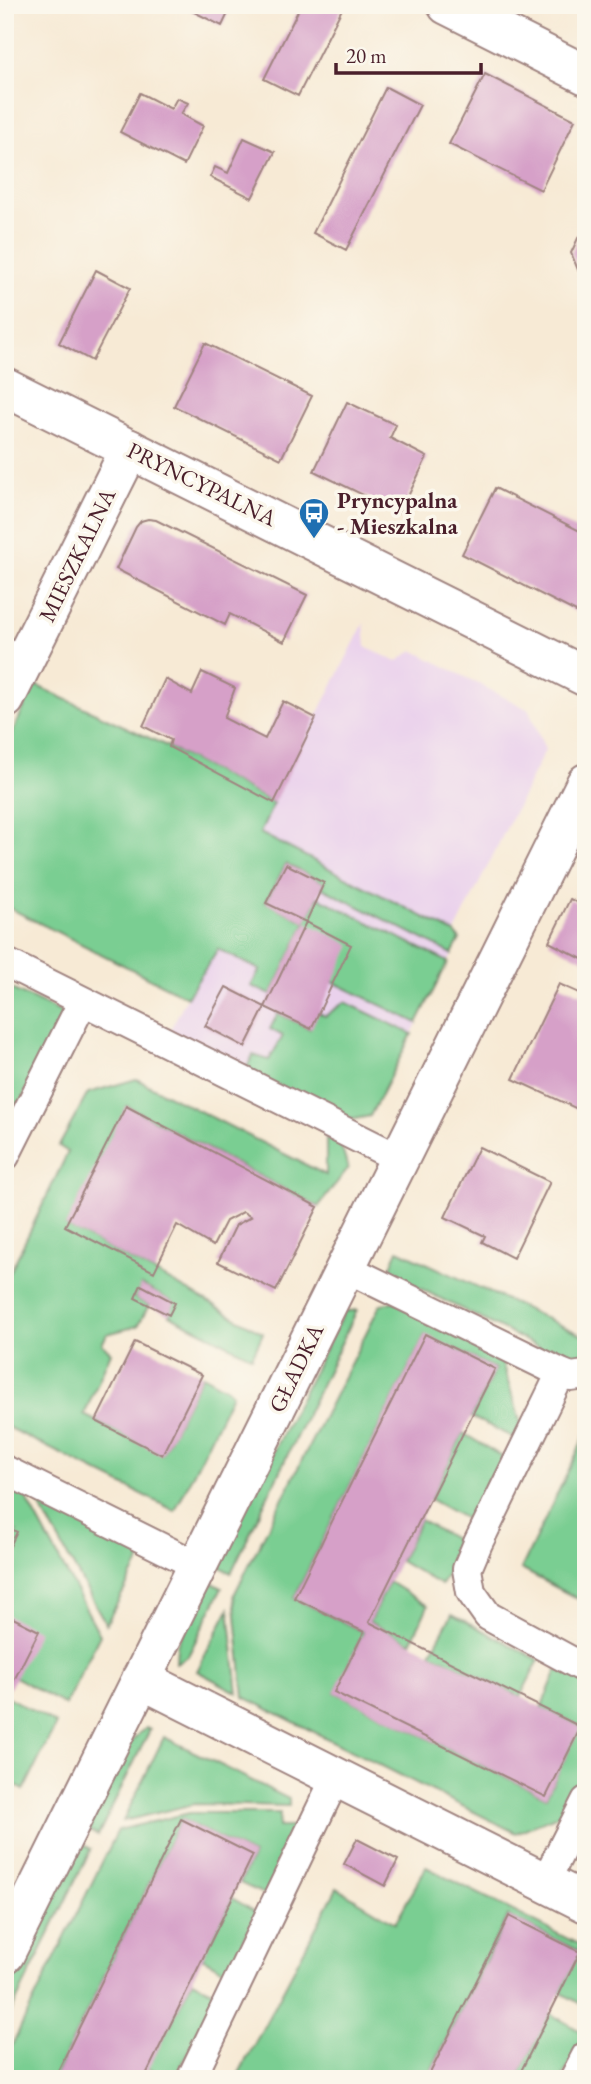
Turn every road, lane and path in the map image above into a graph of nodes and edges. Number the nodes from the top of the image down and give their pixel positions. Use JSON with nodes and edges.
{"nodes":[{"id":1,"x":447,"y":5,"type":"edge"},
{"id":2,"x":586,"y":75,"type":"edge"},
{"id":3,"x":5,"y":387,"type":"edge"},
{"id":4,"x":130,"y":449,"type":"junction"},
{"id":5,"x":586,"y":677,"type":"edge"},
{"id":6,"x":5,"y":699,"type":"edge"},
{"id":7,"x":586,"y":783,"type":"edge"},
{"id":8,"x":5,"y":962,"type":"edge"},
{"id":9,"x":83,"y":1001,"type":"junction"},
{"id":10,"x":5,"y":1156,"type":"edge"},
{"id":11,"x":400,"y":1159,"type":"junction"},
{"id":12,"x":346,"y":1268,"type":"junction"},
{"id":13,"x":573,"y":1374,"type":"edge"},
{"id":14,"x":5,"y":1470,"type":"edge"},
{"id":15,"x":198,"y":1566,"type":"junction"},
{"id":16,"x":586,"y":1669,"type":"edge"},
{"id":17,"x":141,"y":1679,"type":"junction"},
{"id":18,"x":336,"y":1777,"type":"junction"},
{"id":19,"x":586,"y":1801,"type":"edge"},
{"id":20,"x":545,"y":1882,"type":"junction"},
{"id":21,"x":586,"y":1903,"type":"edge"},
{"id":22,"x":5,"y":1954,"type":"edge"},
{"id":23,"x":586,"y":2056,"type":"edge"},
{"id":24,"x":191,"y":2079,"type":"edge"},
{"id":25,"x":574,"y":2079,"type":"edge"}],
"edges":[{"from":1,"to":2,"type":"street"},
{"from":3,"to":4,"type":"street","name":"PRYNCYPALNA"},
{"from":4,"to":5,"type":"street","name":"PRYNCYPALNA"},
{"from":4,"to":6,"type":"street","name":"MIESZKALNA"},
{"from":7,"to":11,"type":"street","name":"GŁADKA"},
{"from":8,"to":9,"type":"lane"},
{"from":9,"to":10,"type":"lane"},
{"from":9,"to":11,"type":"lane"},
{"from":11,"to":12,"type":"street","name":"GŁADKA"},
{"from":12,"to":13,"type":"lane"},
{"from":12,"to":15,"type":"street","name":"GŁADKA"},
{"from":13,"to":16,"type":"lane"},
{"from":14,"to":15,"type":"lane"},
{"from":15,"to":17,"type":"street","name":"GŁADKA"},
{"from":17,"to":18,"type":"street"},
{"from":17,"to":22,"type":"street","name":"GŁADKA"},
{"from":18,"to":20,"type":"street"},
{"from":18,"to":24,"type":"lane"},
{"from":19,"to":20,"type":"lane"},
{"from":20,"to":21,"type":"street"},
{"from":23,"to":25,"type":"lane"}]}
